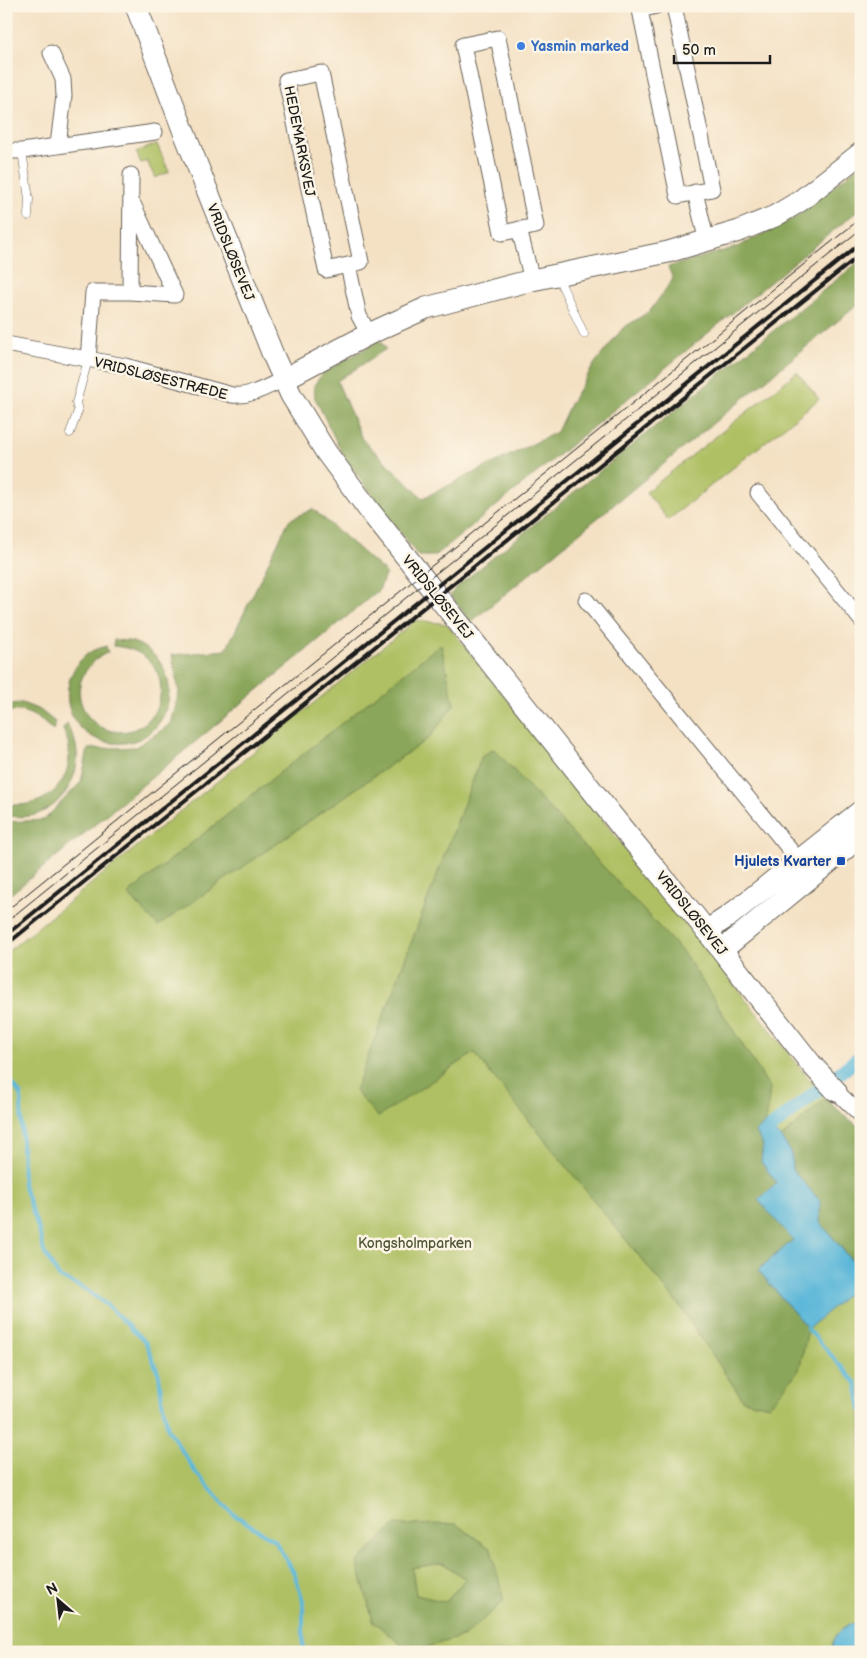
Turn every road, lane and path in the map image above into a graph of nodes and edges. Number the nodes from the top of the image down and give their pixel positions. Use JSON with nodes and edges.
{"nodes":[{"id":1,"x":136,"y":6,"type":"edge"},
{"id":2,"x":656,"y":6,"type":"edge"},
{"id":3,"x":674,"y":6,"type":"edge"},
{"id":4,"x":52,"y":53,"type":"dead end"},
{"id":5,"x":155,"y":132,"type":"dead end"},
{"id":6,"x":58,"y":145,"type":"junction"},
{"id":7,"x":6,"y":151,"type":"edge"},
{"id":8,"x":22,"y":151,"type":"junction"},
{"id":9,"x":861,"y":153,"type":"edge"},
{"id":10,"x":131,"y":175,"type":"dead end"},
{"id":11,"x":695,"y":192,"type":"junction"},
{"id":12,"x":130,"y":199,"type":"junction"},
{"id":13,"x":28,"y":216,"type":"dead end"},
{"id":14,"x":519,"y":229,"type":"junction"},
{"id":15,"x":707,"y":242,"type":"junction"},
{"id":16,"x":348,"y":265,"type":"junction"},
{"id":17,"x":557,"y":275,"type":"junction"},
{"id":18,"x":532,"y":280,"type":"junction"},
{"id":19,"x":130,"y":292,"type":"junction"},
{"id":20,"x":369,"y":334,"type":"junction"},
{"id":21,"x":584,"y":334,"type":"dead end"},
{"id":22,"x":6,"y":344,"type":"edge"},
{"id":23,"x":88,"y":360,"type":"junction"},
{"id":24,"x":284,"y":378,"type":"junction"},
{"id":25,"x":70,"y":433,"type":"dead end"},
{"id":26,"x":758,"y":493,"type":"dead end"},
{"id":27,"x":586,"y":600,"type":"dead end"},
{"id":28,"x":861,"y":620,"type":"edge"},
{"id":29,"x":861,"y":811,"type":"edge"},
{"id":30,"x":861,"y":836,"type":"edge"},
{"id":31,"x":805,"y":869,"type":"junction"},
{"id":32,"x":706,"y":931,"type":"junction"},
{"id":33,"x":722,"y":950,"type":"junction"},
{"id":34,"x":836,"y":1091,"type":"joint"},
{"id":35,"x":861,"y":1115,"type":"edge"}],
"edges":[{"from":1,"to":24,"type":"street","name":"VRIDSLØSEVEJ"},
{"from":2,"to":11,"type":"street"},
{"from":3,"to":11,"type":"street"},
{"from":4,"to":6,"type":"street"},
{"from":5,"to":6,"type":"street"},
{"from":6,"to":8,"type":"street"},
{"from":7,"to":8,"type":"street"},
{"from":8,"to":13,"type":"lane"},
{"from":9,"to":15,"type":"street"},
{"from":10,"to":12,"type":"street"},
{"from":11,"to":15,"type":"street"},
{"from":12,"to":19,"type":"street"},
{"from":12,"to":19,"type":"street"},
{"from":14,"to":14,"type":"street"},
{"from":14,"to":18,"type":"street"},
{"from":15,"to":17,"type":"street"},
{"from":16,"to":16,"type":"street","name":"HEDEMARKSVEJ"},
{"from":16,"to":20,"type":"street"},
{"from":17,"to":18,"type":"street"},
{"from":17,"to":21,"type":"lane"},
{"from":18,"to":20,"type":"street"},
{"from":19,"to":23,"type":"street"},
{"from":20,"to":24,"type":"street"},
{"from":22,"to":23,"type":"street","name":"VRIDSLØSESTRÆDE"},
{"from":23,"to":24,"type":"street","name":"VRIDSLØSESTRÆDE"},
{"from":23,"to":25,"type":"lane"},
{"from":24,"to":32,"type":"street","name":"VRIDSLØSEVEJ"},
{"from":26,"to":28,"type":"street"},
{"from":27,"to":31,"type":"street"},
{"from":29,"to":31,"type":"street"},
{"from":30,"to":31,"type":"street"},
{"from":31,"to":32,"type":"street"},
{"from":31,"to":33,"type":"street"},
{"from":32,"to":33,"type":"street","name":"VRIDSLØSEVEJ"},
{"from":33,"to":34,"type":"street","name":"VRIDSLØSEVEJ"},
{"from":34,"to":35,"type":"street","name":"VRIDSLØSEVEJ"}]}
